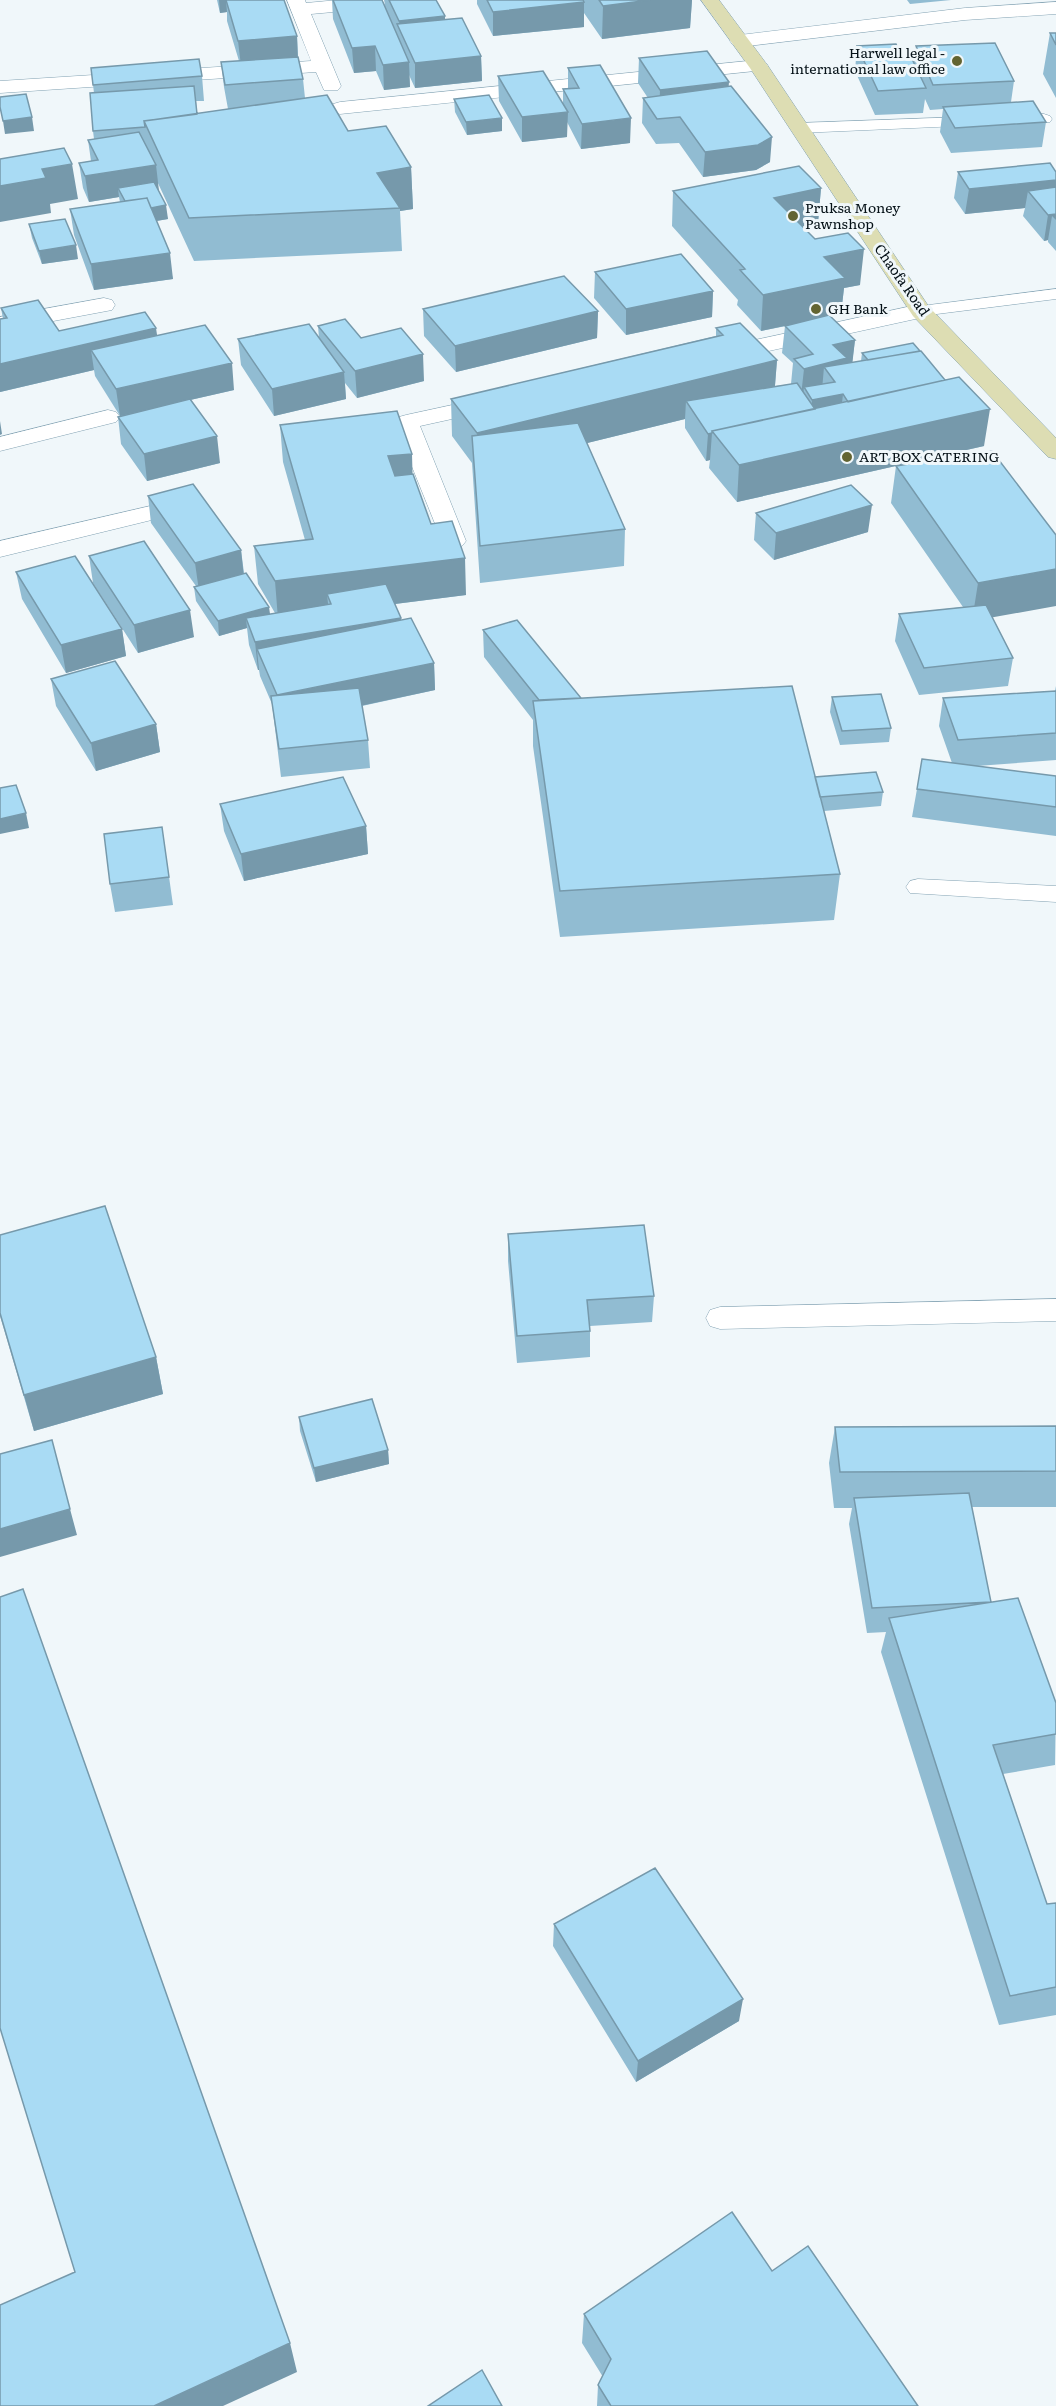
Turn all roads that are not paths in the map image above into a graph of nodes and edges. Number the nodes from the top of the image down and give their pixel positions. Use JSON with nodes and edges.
{"nodes":[{"id":1,"x":400,"y":0,"type":"edge"},
{"id":2,"x":710,"y":0,"type":"edge"},
{"id":3,"x":298,"y":5,"type":"edge"},
{"id":4,"x":1056,"y":8,"type":"edge"},
{"id":5,"x":740,"y":41,"type":"junction"},
{"id":6,"x":322,"y":66,"type":"junction"},
{"id":7,"x":758,"y":66,"type":"junction"},
{"id":8,"x":0,"y":87,"type":"edge"},
{"id":9,"x":1036,"y":102,"type":"edge"},
{"id":10,"x":340,"y":108,"type":"junction"},
{"id":11,"x":1050,"y":123,"type":"edge"},
{"id":12,"x":349,"y":127,"type":"edge"},
{"id":13,"x":799,"y":128,"type":"junction"},
{"id":14,"x":1056,"y":294,"type":"edge"},
{"id":15,"x":104,"y":305,"type":"dead end"},
{"id":16,"x":921,"y":311,"type":"junction"},
{"id":17,"x":0,"y":324,"type":"edge"},
{"id":18,"x":694,"y":360,"type":"edge"},
{"id":19,"x":510,"y":400,"type":"edge"},
{"id":20,"x":108,"y":417,"type":"dead end"},
{"id":21,"x":406,"y":422,"type":"junction"},
{"id":22,"x":341,"y":440,"type":"edge"},
{"id":23,"x":0,"y":444,"type":"edge"},
{"id":24,"x":1056,"y":452,"type":"edge"},
{"id":25,"x":159,"y":511,"type":"edge"},
{"id":26,"x":453,"y":541,"type":"edge"},
{"id":27,"x":0,"y":549,"type":"edge"},
{"id":28,"x":918,"y":887,"type":"dead end"},
{"id":29,"x":1056,"y":894,"type":"edge"},
{"id":30,"x":1056,"y":1310,"type":"edge"},
{"id":31,"x":720,"y":1318,"type":"dead end"}],
"edges":[{"from":1,"to":3,"type":"street"},
{"from":2,"to":5,"type":"main road","name":"Chaofa Road"},
{"from":3,"to":6,"type":"street"},
{"from":4,"to":5,"type":"street"},
{"from":5,"to":7,"type":"main road","name":"Chaofa Road"},
{"from":6,"to":8,"type":"street"},
{"from":6,"to":10,"type":"street"},
{"from":7,"to":10,"type":"street"},
{"from":7,"to":13,"type":"main road","name":"Chaofa Road"},
{"from":9,"to":11,"type":"lane"},
{"from":10,"to":12,"type":"street"},
{"from":11,"to":13,"type":"lane"},
{"from":13,"to":16,"type":"main road","name":"Chaofa Road"},
{"from":14,"to":16,"type":"lane"},
{"from":15,"to":17,"type":"street"},
{"from":16,"to":18,"type":"street"},
{"from":16,"to":24,"type":"main road","name":"Chaofa Road"},
{"from":19,"to":21,"type":"street"},
{"from":20,"to":23,"type":"street"},
{"from":21,"to":22,"type":"street"},
{"from":21,"to":26,"type":"street"},
{"from":25,"to":27,"type":"street"},
{"from":28,"to":29,"type":"lane"},
{"from":30,"to":31,"type":"lane"}]}
